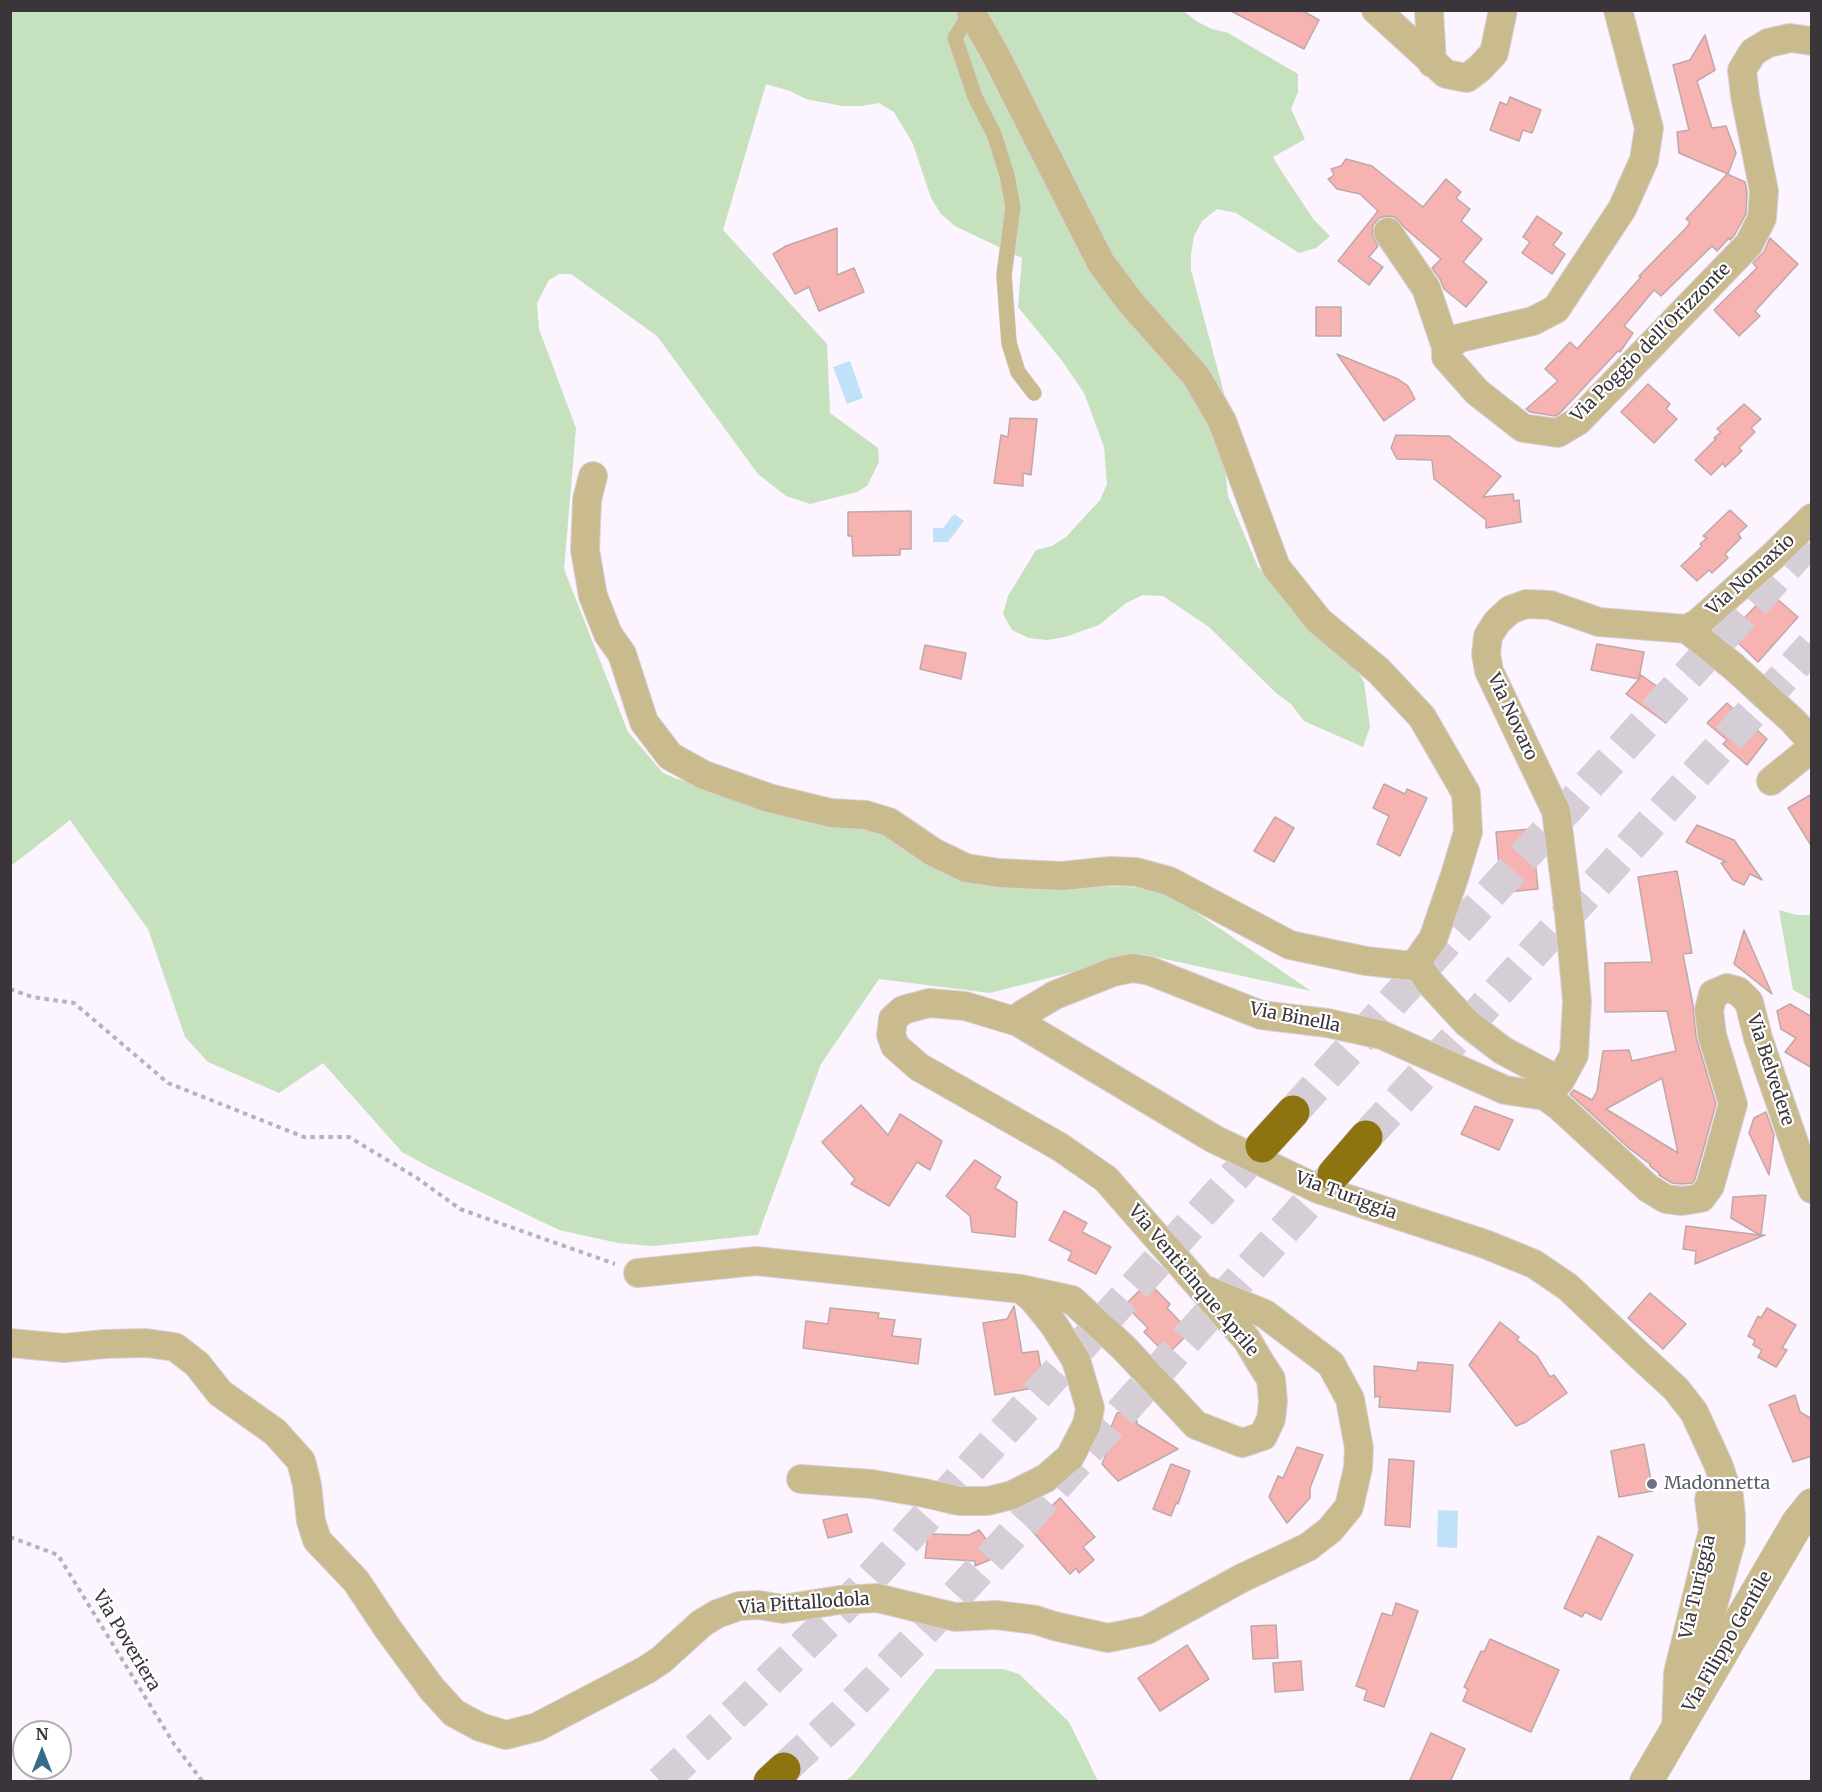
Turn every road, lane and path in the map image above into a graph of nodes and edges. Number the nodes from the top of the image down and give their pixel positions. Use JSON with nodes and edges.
{"nodes":[{"id":1,"x":1376,"y":10,"type":"edge"},
{"id":2,"x":1429,"y":10,"type":"edge"},
{"id":3,"x":1503,"y":10,"type":"edge"},
{"id":4,"x":1618,"y":10,"type":"edge"},
{"id":5,"x":971,"y":12,"type":"edge"},
{"id":6,"x":1812,"y":41,"type":"edge"},
{"id":7,"x":1432,"y":63,"type":"junction"},
{"id":8,"x":1388,"y":232,"type":"dead end"},
{"id":9,"x":1446,"y":346,"type":"junction"},
{"id":10,"x":1034,"y":393,"type":"dead end"},
{"id":11,"x":593,"y":476,"type":"dead end"},
{"id":12,"x":1812,"y":518,"type":"edge"},
{"id":13,"x":1687,"y":629,"type":"junction"},
{"id":14,"x":1812,"y":742,"type":"edge"},
{"id":15,"x":1812,"y":748,"type":"edge"},
{"id":16,"x":1771,"y":781,"type":"dead end"},
{"id":17,"x":1420,"y":968,"type":"junction"},
{"id":18,"x":10,"y":989,"type":"edge"},
{"id":19,"x":1018,"y":1022,"type":"junction"},
{"id":20,"x":1552,"y":1088,"type":"junction"},
{"id":21,"x":1293,"y":1112,"type":"tunnel mouth"},
{"id":22,"x":1366,"y":1137,"type":"tunnel mouth"},
{"id":23,"x":1262,"y":1146,"type":"tunnel mouth"},
{"id":24,"x":1334,"y":1174,"type":"tunnel mouth"},
{"id":25,"x":1812,"y":1189,"type":"edge"},
{"id":26,"x":638,"y":1273,"type":"joint"},
{"id":27,"x":1021,"y":1289,"type":"junction"},
{"id":28,"x":1204,"y":1289,"type":"junction"},
{"id":29,"x":10,"y":1343,"type":"edge"},
{"id":30,"x":1637,"y":1353,"type":"junction"},
{"id":31,"x":801,"y":1479,"type":"dead end"},
{"id":32,"x":1812,"y":1505,"type":"edge"},
{"id":33,"x":10,"y":1537,"type":"edge"},
{"id":34,"x":1706,"y":1680,"type":"junction"},
{"id":35,"x":1676,"y":1731,"type":"junction"},
{"id":36,"x":203,"y":1782,"type":"edge"},
{"id":37,"x":1646,"y":1782,"type":"edge"}],
"edges":[{"from":1,"to":7,"type":"street"},
{"from":2,"to":7,"type":"street"},
{"from":3,"to":7,"type":"street"},
{"from":4,"to":9,"type":"street"},
{"from":5,"to":10,"type":"lane"},
{"from":5,"to":17,"type":"street"},
{"from":6,"to":9,"type":"street","name":"Via Poggio dell'Orizzonte"},
{"from":8,"to":9,"type":"street","name":"Via Poggio dell'Orizzonte"},
{"from":11,"to":17,"type":"street"},
{"from":12,"to":13,"type":"street","name":"Via Nomaxio"},
{"from":13,"to":14,"type":"street"},
{"from":13,"to":20,"type":"street","name":"Via Novaro"},
{"from":15,"to":16,"type":"street"},
{"from":17,"to":20,"type":"street"},
{"from":18,"to":26,"type":"path"},
{"from":19,"to":20,"type":"street","name":"Via Binella"},
{"from":19,"to":28,"type":"street","name":"Via Venticinque Aprile"},
{"from":19,"to":30,"type":"street","name":"Via Turiggia"},
{"from":20,"to":25,"type":"street","name":"Via Belvedere"},
{"from":21,"to":23,"type":"highway"},
{"from":22,"to":24,"type":"highway"},
{"from":26,"to":27,"type":"street","name":"Via Venticinque Aprile"},
{"from":27,"to":28,"type":"street","name":"Via Venticinque Aprile"},
{"from":27,"to":31,"type":"street"},
{"from":28,"to":29,"type":"street","name":"Via Pittallodola"},
{"from":30,"to":34,"type":"street","name":"Via Turiggia"},
{"from":30,"to":35,"type":"street","name":"Via Turiggia"},
{"from":32,"to":34,"type":"street","name":"Via Filippo Gentile"},
{"from":33,"to":36,"type":"path","name":"Via Poveriera"},
{"from":34,"to":35,"type":"street","name":"Via Filippo Gentile"},
{"from":35,"to":37,"type":"street","name":"Via Filippo Gentile"}]}
